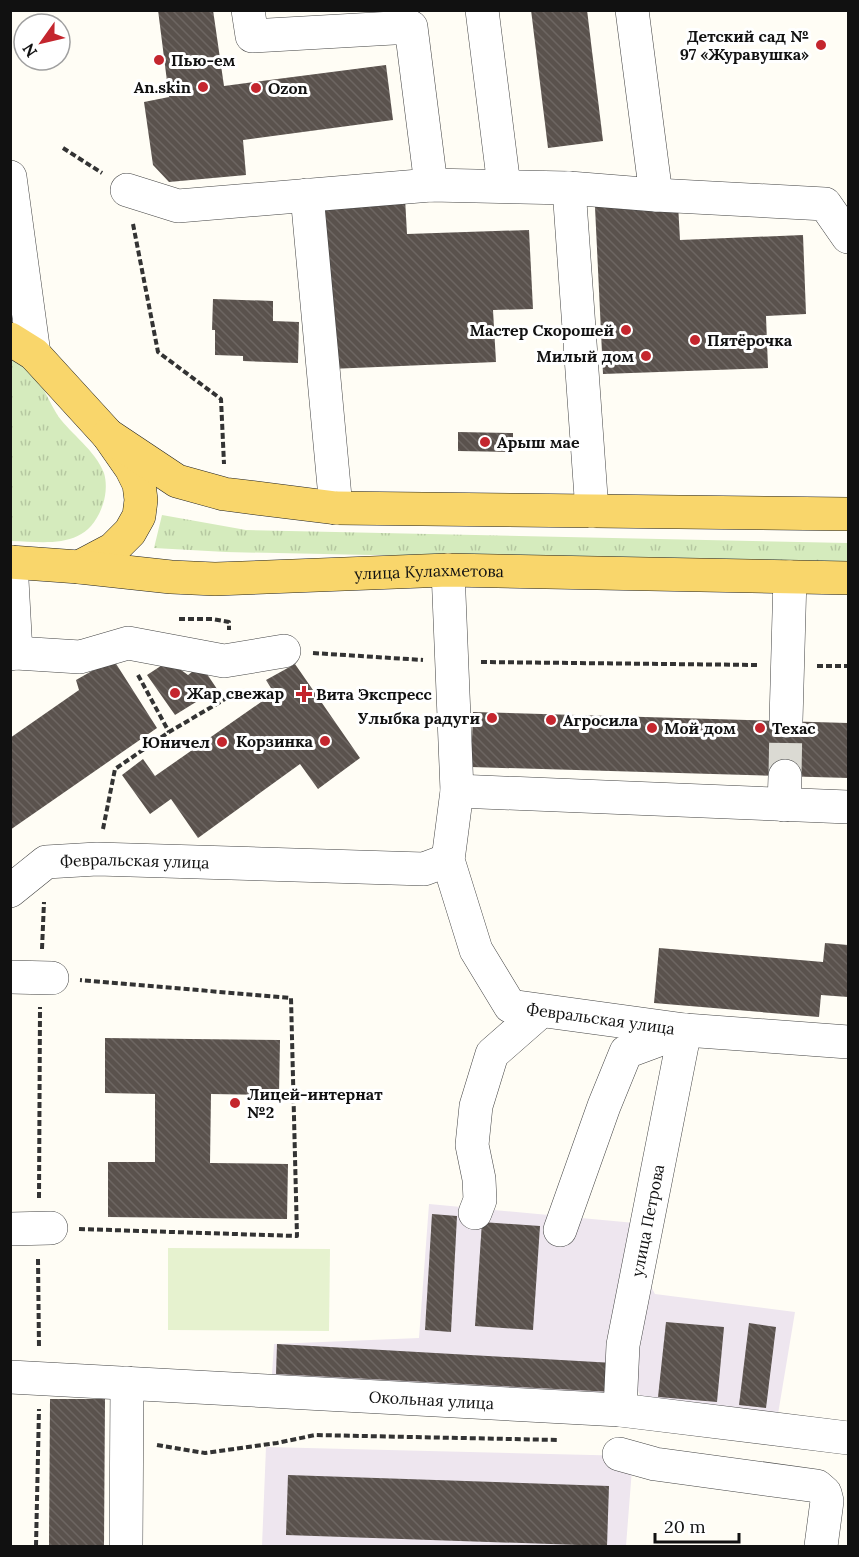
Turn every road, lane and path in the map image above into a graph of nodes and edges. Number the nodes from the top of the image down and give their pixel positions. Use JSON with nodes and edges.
{"nodes":[{"id":1,"x":248,"y":10,"type":"edge"},
{"id":2,"x":482,"y":10,"type":"edge"},
{"id":3,"x":632,"y":10,"type":"edge"},
{"id":4,"x":63,"y":148,"type":"dead end"},
{"id":5,"x":10,"y":177,"type":"edge"},
{"id":6,"x":431,"y":185,"type":"junction"},
{"id":7,"x":504,"y":186,"type":"junction"},
{"id":8,"x":569,"y":188,"type":"junction"},
{"id":9,"x":127,"y":190,"type":"junction"},
{"id":10,"x":307,"y":195,"type":"junction"},
{"id":11,"x":656,"y":195,"type":"junction"},
{"id":12,"x":849,"y":237,"type":"edge"},
{"id":13,"x":22,"y":347,"type":"edge"},
{"id":14,"x":108,"y":435,"type":"junction"},
{"id":15,"x":225,"y":468,"type":"dead end"},
{"id":16,"x":336,"y":508,"type":"junction"},
{"id":17,"x":592,"y":511,"type":"junction"},
{"id":18,"x":849,"y":514,"type":"edge"},
{"id":19,"x":11,"y":562,"type":"edge"},
{"id":20,"x":79,"y":567,"type":"junction"},
{"id":21,"x":448,"y":570,"type":"junction"},
{"id":22,"x":790,"y":577,"type":"junction"},
{"id":23,"x":849,"y":578,"type":"edge"},
{"id":24,"x":128,"y":643,"type":"junction"},
{"id":25,"x":284,"y":651,"type":"dead end"},
{"id":26,"x":13,"y":653,"type":"edge"},
{"id":27,"x":232,"y":660,"type":"junction"},
{"id":28,"x":786,"y":721,"type":"tunnel mouth"},
{"id":29,"x":169,"y":732,"type":"junction"},
{"id":30,"x":457,"y":791,"type":"junction"},
{"id":31,"x":849,"y":807,"type":"edge"},
{"id":32,"x":97,"y":859,"type":"junction"},
{"id":33,"x":448,"y":860,"type":"junction"},
{"id":34,"x":10,"y":891,"type":"edge"},
{"id":35,"x":10,"y":977,"type":"edge"},
{"id":36,"x":52,"y":978,"type":"joint"},
{"id":37,"x":541,"y":1011,"type":"junction"},
{"id":38,"x":685,"y":1030,"type":"junction"},
{"id":39,"x":849,"y":1042,"type":"edge"},
{"id":40,"x":475,"y":1213,"type":"dead end"},
{"id":41,"x":51,"y":1228,"type":"joint"},
{"id":42,"x":10,"y":1229,"type":"edge"},
{"id":43,"x":560,"y":1230,"type":"dead end"},
{"id":44,"x":10,"y":1377,"type":"edge"},
{"id":45,"x":127,"y":1383,"type":"junction"},
{"id":46,"x":620,"y":1410,"type":"junction"},
{"id":47,"x":849,"y":1438,"type":"edge"},
{"id":48,"x":564,"y":1440,"type":"dead end"},
{"id":49,"x":126,"y":1441,"type":"junction"},
{"id":50,"x":619,"y":1454,"type":"dead end"},
{"id":51,"x":126,"y":1546,"type":"edge"},
{"id":52,"x":821,"y":1546,"type":"edge"}],
"edges":[{"from":1,"to":6,"type":"street"},
{"from":2,"to":7,"type":"street"},
{"from":3,"to":11,"type":"street"},
{"from":4,"to":9,"type":"path"},
{"from":5,"to":13,"type":"street"},
{"from":6,"to":7,"type":"street"},
{"from":6,"to":10,"type":"street"},
{"from":7,"to":8,"type":"street"},
{"from":8,"to":11,"type":"street"},
{"from":8,"to":17,"type":"street"},
{"from":9,"to":10,"type":"street"},
{"from":9,"to":15,"type":"path"},
{"from":10,"to":16,"type":"street"},
{"from":11,"to":12,"type":"street"},
{"from":13,"to":14,"type":"main road"},
{"from":14,"to":16,"type":"main road"},
{"from":14,"to":20,"type":"main road"},
{"from":16,"to":17,"type":"main road"},
{"from":17,"to":18,"type":"main road"},
{"from":19,"to":20,"type":"main road","name":"улица Кулахметова"},
{"from":19,"to":26,"type":"street"},
{"from":20,"to":21,"type":"main road","name":"улица Кулахметова"},
{"from":21,"to":22,"type":"main road","name":"улица Кулахметова"},
{"from":21,"to":30,"type":"street","name":"Февральская улица"},
{"from":22,"to":23,"type":"main road","name":"улица Кулахметова"},
{"from":22,"to":28,"type":"street"},
{"from":24,"to":26,"type":"street"},
{"from":24,"to":27,"type":"street"},
{"from":24,"to":29,"type":"path"},
{"from":25,"to":27,"type":"street"},
{"from":27,"to":29,"type":"path"},
{"from":29,"to":32,"type":"path"},
{"from":30,"to":31,"type":"street"},
{"from":30,"to":33,"type":"street","name":"Февральская улица"},
{"from":32,"to":33,"type":"street","name":"Февральская улица"},
{"from":32,"to":34,"type":"street","name":"Февральская улица"},
{"from":33,"to":37,"type":"street","name":"Февральская улица"},
{"from":35,"to":36,"type":"street"},
{"from":36,"to":41,"type":"path"},
{"from":37,"to":38,"type":"street","name":"Февральская улица"},
{"from":37,"to":40,"type":"street"},
{"from":38,"to":39,"type":"street","name":"Февральская улица"},
{"from":38,"to":43,"type":"street"},
{"from":38,"to":46,"type":"street","name":"улица Петрова"},
{"from":41,"to":42,"type":"street"},
{"from":44,"to":45,"type":"street","name":"Окольная улица"},
{"from":45,"to":46,"type":"street","name":"Окольная улица"},
{"from":45,"to":49,"type":"street"},
{"from":46,"to":47,"type":"street","name":"Окольная улица"},
{"from":48,"to":49,"type":"path"},
{"from":49,"to":51,"type":"street"},
{"from":50,"to":52,"type":"street"}]}
